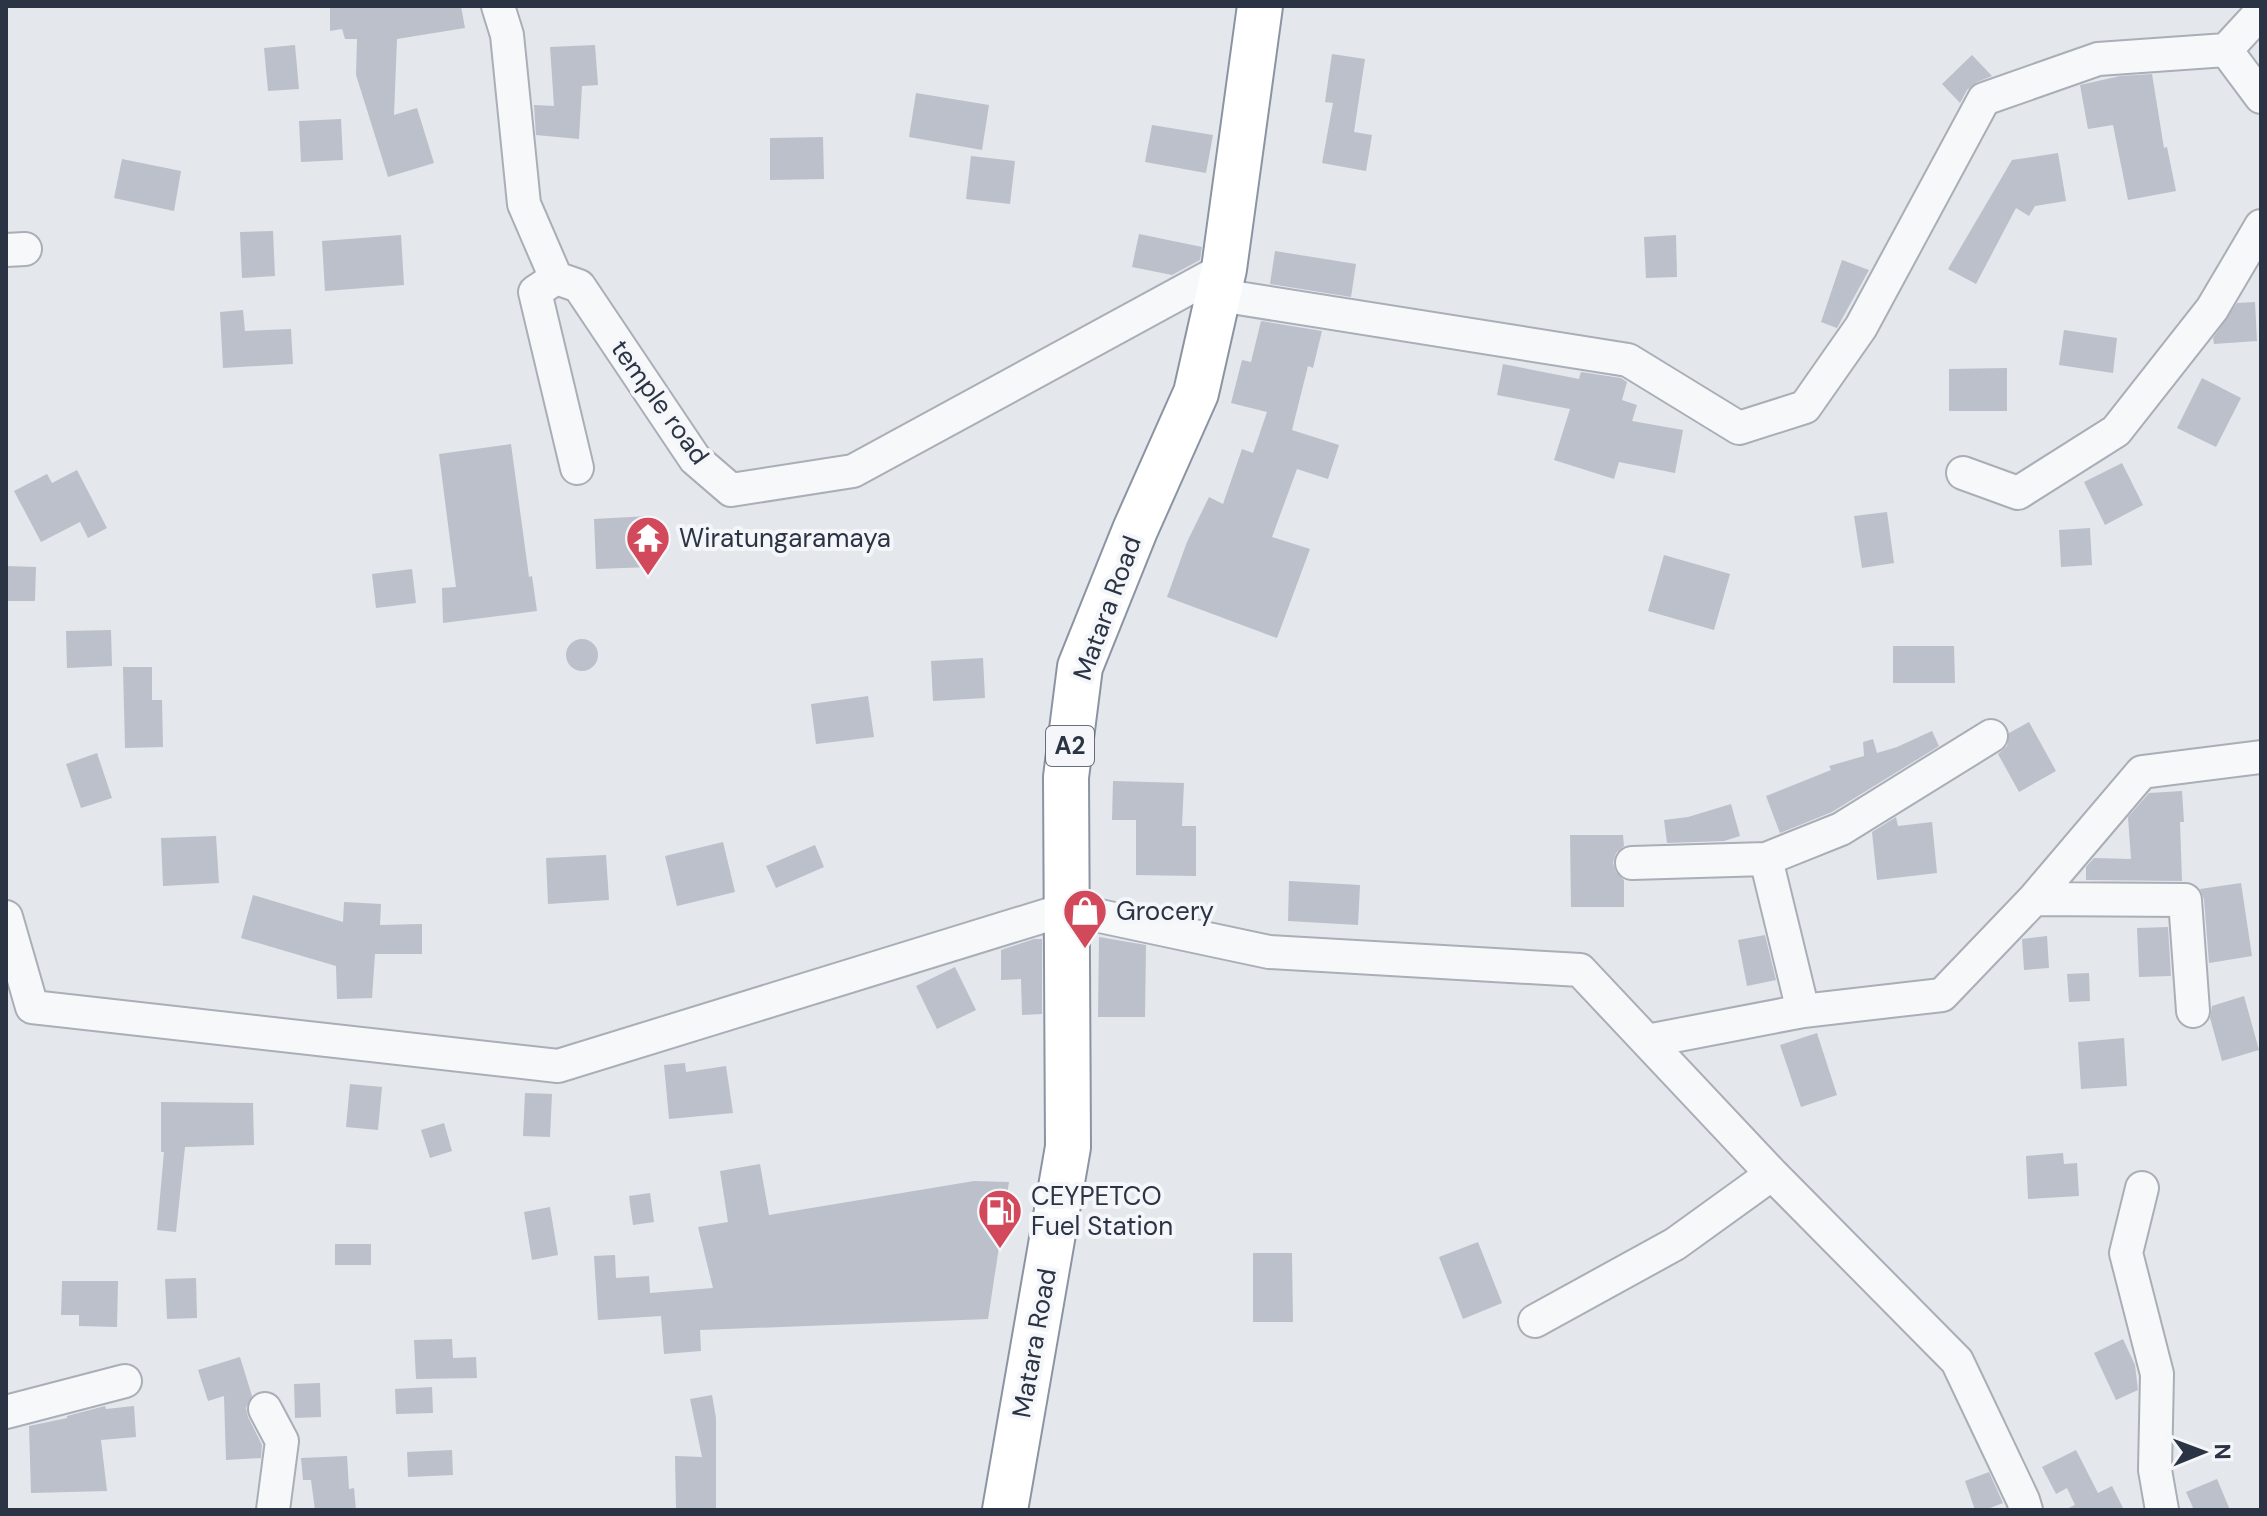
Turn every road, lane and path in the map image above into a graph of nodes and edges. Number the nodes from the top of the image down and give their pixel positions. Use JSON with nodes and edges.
{"nodes":[{"id":1,"x":498,"y":6,"type":"edge"},
{"id":2,"x":1260,"y":6,"type":"edge"},
{"id":3,"x":2261,"y":12,"type":"edge"},
{"id":4,"x":2226,"y":50,"type":"junction"},
{"id":5,"x":2261,"y":97,"type":"edge"},
{"id":6,"x":2261,"y":226,"type":"edge"},
{"id":7,"x":556,"y":278,"type":"junction"},
{"id":8,"x":1222,"y":282,"type":"junction"},
{"id":9,"x":577,"y":468,"type":"dead end"},
{"id":10,"x":1963,"y":473,"type":"dead end"},
{"id":11,"x":1991,"y":736,"type":"dead end"},
{"id":12,"x":2261,"y":757,"type":"edge"},
{"id":13,"x":1766,"y":859,"type":"junction"},
{"id":14,"x":1632,"y":863,"type":"dead end"},
{"id":15,"x":2034,"y":899,"type":"junction"},
{"id":16,"x":1067,"y":909,"type":"junction"},
{"id":17,"x":6,"y":917,"type":"edge"},
{"id":18,"x":1803,"y":1011,"type":"junction"},
{"id":19,"x":2193,"y":1011,"type":"dead end"},
{"id":20,"x":1647,"y":1041,"type":"junction"},
{"id":21,"x":1772,"y":1174,"type":"junction"},
{"id":22,"x":2142,"y":1188,"type":"dead end"},
{"id":23,"x":1535,"y":1321,"type":"dead end"},
{"id":24,"x":125,"y":1381,"type":"dead end"},
{"id":25,"x":265,"y":1409,"type":"dead end"},
{"id":26,"x":6,"y":1412,"type":"edge"},
{"id":27,"x":273,"y":1510,"type":"edge"},
{"id":28,"x":1005,"y":1510,"type":"edge"},
{"id":29,"x":2026,"y":1510,"type":"edge"},
{"id":30,"x":2162,"y":1510,"type":"edge"}],
"edges":[{"from":1,"to":7,"type":"street"},
{"from":2,"to":8,"type":"highway","name":"Matara Road","number":"A2"},
{"from":3,"to":4,"type":"street"},
{"from":4,"to":5,"type":"street"},
{"from":4,"to":8,"type":"street"},
{"from":6,"to":10,"type":"street"},
{"from":7,"to":8,"type":"street","name":"temple road"},
{"from":7,"to":9,"type":"street"},
{"from":8,"to":16,"type":"highway","name":"Matara Road","number":"A2"},
{"from":11,"to":13,"type":"street"},
{"from":12,"to":15,"type":"street"},
{"from":13,"to":14,"type":"street"},
{"from":13,"to":18,"type":"street"},
{"from":15,"to":18,"type":"street"},
{"from":15,"to":19,"type":"street"},
{"from":16,"to":17,"type":"street"},
{"from":16,"to":20,"type":"street"},
{"from":16,"to":28,"type":"highway","name":"Matara Road","number":"A2"},
{"from":18,"to":20,"type":"street"},
{"from":20,"to":21,"type":"street"},
{"from":21,"to":23,"type":"street"},
{"from":21,"to":29,"type":"street"},
{"from":22,"to":30,"type":"street"},
{"from":24,"to":26,"type":"street"},
{"from":25,"to":27,"type":"street"}]}
